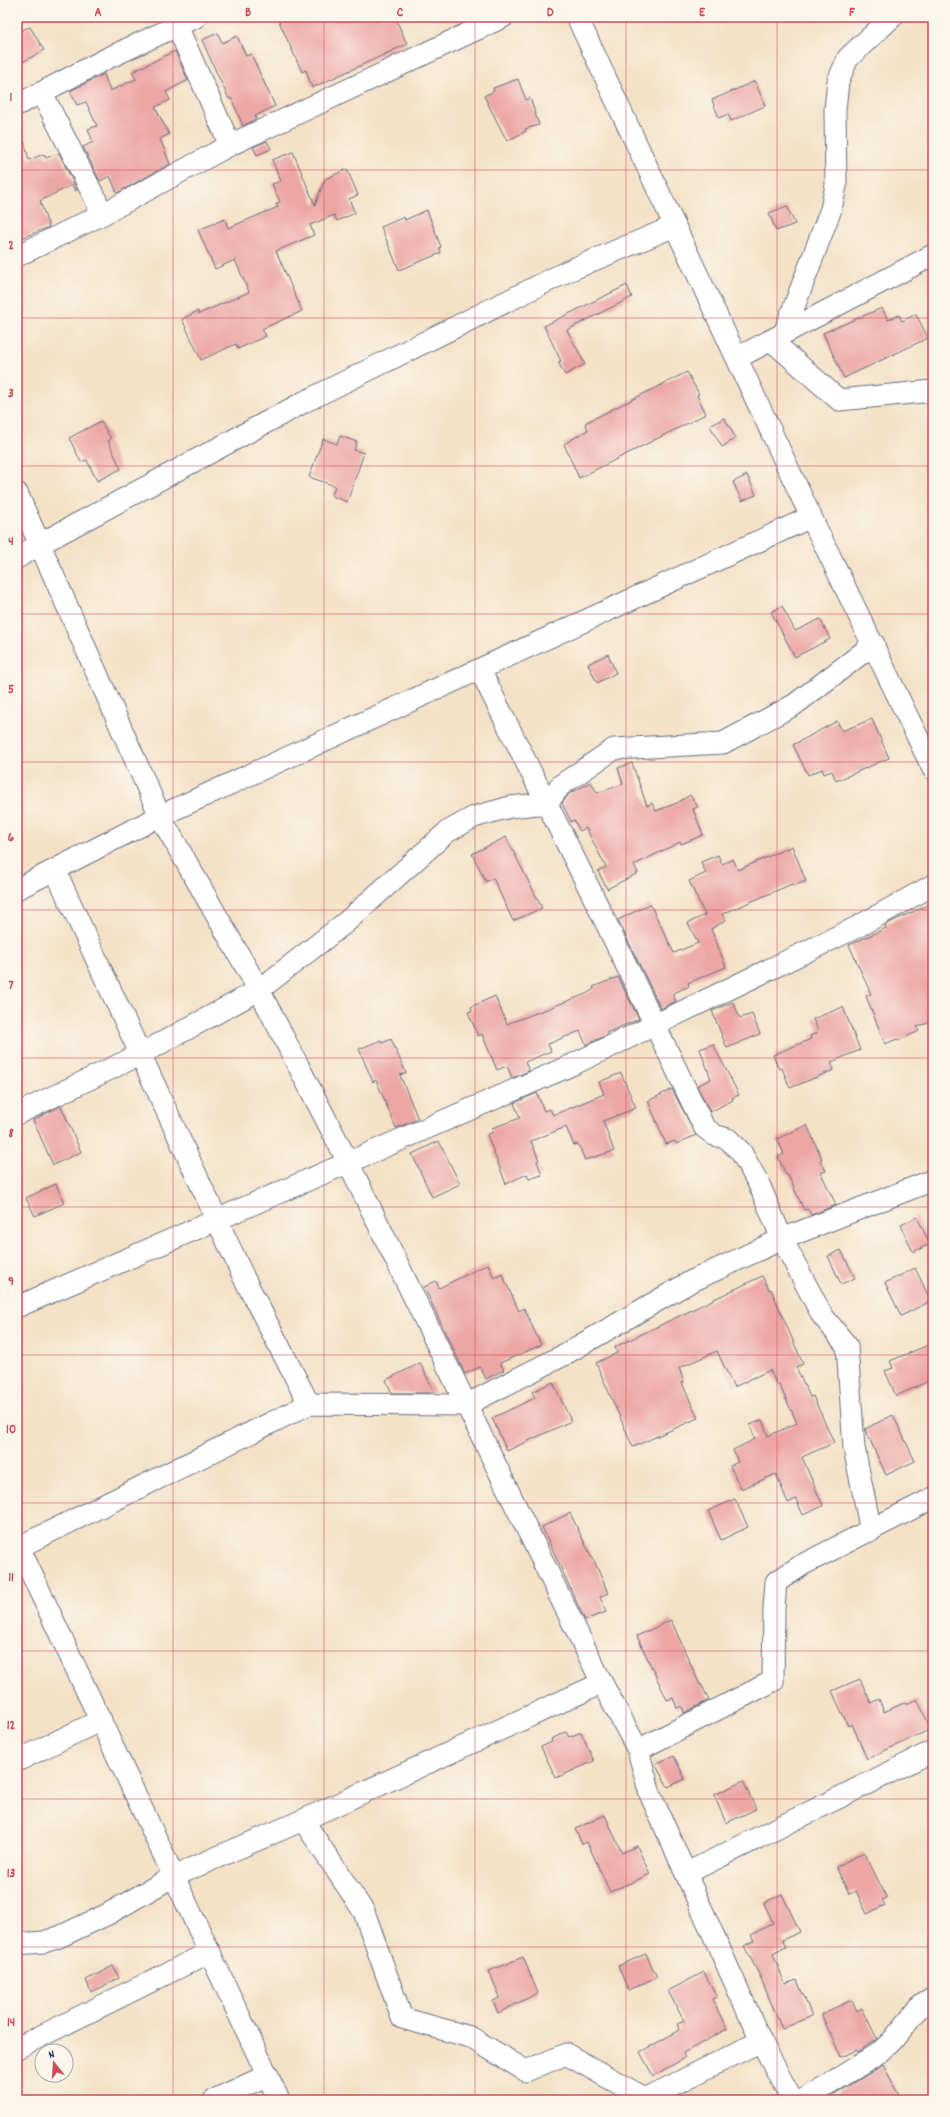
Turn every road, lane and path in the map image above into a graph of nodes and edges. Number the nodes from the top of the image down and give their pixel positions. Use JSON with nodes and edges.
{"nodes":[{"id":1,"x":196,"y":17,"type":"edge"},
{"id":2,"x":503,"y":17,"type":"edge"},
{"id":3,"x":577,"y":17,"type":"edge"},
{"id":4,"x":892,"y":17,"type":"edge"},
{"id":5,"x":176,"y":26,"type":"junction"},
{"id":6,"x":42,"y":93,"type":"junction"},
{"id":7,"x":17,"y":105,"type":"edge"},
{"id":8,"x":230,"y":145,"type":"junction"},
{"id":9,"x":103,"y":214,"type":"junction"},
{"id":10,"x":675,"y":226,"type":"junction"},
{"id":11,"x":933,"y":255,"type":"edge"},
{"id":12,"x":17,"y":256,"type":"edge"},
{"id":13,"x":778,"y":336,"type":"junction"},
{"id":14,"x":737,"y":358,"type":"junction"},
{"id":15,"x":933,"y":391,"type":"edge"},
{"id":16,"x":17,"y":493,"type":"edge"},
{"id":17,"x":811,"y":517,"type":"junction"},
{"id":18,"x":40,"y":544,"type":"junction"},
{"id":19,"x":17,"y":558,"type":"edge"},
{"id":20,"x":874,"y":644,"type":"junction"},
{"id":21,"x":480,"y":670,"type":"junction"},
{"id":22,"x":933,"y":769,"type":"edge"},
{"id":23,"x":547,"y":803,"type":"junction"},
{"id":24,"x":160,"y":816,"type":"junction"},
{"id":25,"x":55,"y":870,"type":"junction"},
{"id":26,"x":933,"y":885,"type":"edge"},
{"id":27,"x":17,"y":889,"type":"edge"},
{"id":28,"x":258,"y":990,"type":"junction"},
{"id":29,"x":655,"y":1026,"type":"junction"},
{"id":30,"x":139,"y":1055,"type":"junction"},
{"id":31,"x":17,"y":1114,"type":"edge"},
{"id":32,"x":348,"y":1162,"type":"junction"},
{"id":33,"x":933,"y":1180,"type":"edge"},
{"id":34,"x":216,"y":1218,"type":"junction"},
{"id":35,"x":782,"y":1239,"type":"junction"},
{"id":36,"x":17,"y":1307,"type":"edge"},
{"id":37,"x":309,"y":1404,"type":"junction"},
{"id":38,"x":466,"y":1405,"type":"junction"},
{"id":39,"x":933,"y":1498,"type":"edge"},
{"id":40,"x":871,"y":1531,"type":"junction"},
{"id":41,"x":18,"y":1546,"type":"edge"},
{"id":42,"x":602,"y":1683,"type":"junction"},
{"id":43,"x":101,"y":1720,"type":"junction"},
{"id":44,"x":638,"y":1750,"type":"junction"},
{"id":45,"x":933,"y":1751,"type":"edge"},
{"id":46,"x":17,"y":1761,"type":"edge"},
{"id":47,"x":303,"y":1820,"type":"junction"},
{"id":48,"x":687,"y":1873,"type":"junction"},
{"id":49,"x":174,"y":1876,"type":"junction"},
{"id":50,"x":17,"y":1944,"type":"edge"},
{"id":51,"x":210,"y":1952,"type":"junction"},
{"id":52,"x":933,"y":1998,"type":"edge"},
{"id":53,"x":761,"y":2041,"type":"junction"},
{"id":54,"x":17,"y":2048,"type":"edge"},
{"id":55,"x":268,"y":2075,"type":"junction"},
{"id":56,"x":646,"y":2099,"type":"edge"},
{"id":57,"x":214,"y":2100,"type":"edge"},
{"id":58,"x":279,"y":2100,"type":"edge"},
{"id":59,"x":792,"y":2100,"type":"edge"},
{"id":60,"x":803,"y":2100,"type":"edge"}],
"edges":[{"from":1,"to":5,"type":"street"},
{"from":2,"to":8,"type":"street"},
{"from":3,"to":10,"type":"street"},
{"from":4,"to":13,"type":"street"},
{"from":5,"to":6,"type":"street"},
{"from":5,"to":8,"type":"street"},
{"from":6,"to":7,"type":"street"},
{"from":6,"to":9,"type":"street"},
{"from":8,"to":9,"type":"street"},
{"from":9,"to":12,"type":"street"},
{"from":10,"to":14,"type":"street"},
{"from":10,"to":18,"type":"street"},
{"from":11,"to":13,"type":"street"},
{"from":13,"to":14,"type":"street"},
{"from":13,"to":15,"type":"street"},
{"from":14,"to":17,"type":"street"},
{"from":16,"to":18,"type":"street"},
{"from":17,"to":20,"type":"street"},
{"from":17,"to":21,"type":"street"},
{"from":18,"to":19,"type":"street"},
{"from":18,"to":24,"type":"street"},
{"from":20,"to":22,"type":"street"},
{"from":20,"to":23,"type":"street"},
{"from":21,"to":23,"type":"street"},
{"from":21,"to":24,"type":"street"},
{"from":23,"to":28,"type":"street"},
{"from":23,"to":29,"type":"street"},
{"from":24,"to":25,"type":"street"},
{"from":24,"to":28,"type":"street"},
{"from":25,"to":27,"type":"street"},
{"from":25,"to":30,"type":"street"},
{"from":26,"to":29,"type":"street"},
{"from":28,"to":30,"type":"street"},
{"from":28,"to":32,"type":"street"},
{"from":29,"to":32,"type":"street"},
{"from":29,"to":35,"type":"street"},
{"from":30,"to":31,"type":"street"},
{"from":30,"to":34,"type":"street"},
{"from":32,"to":34,"type":"street"},
{"from":32,"to":38,"type":"street"},
{"from":33,"to":35,"type":"street"},
{"from":34,"to":36,"type":"street"},
{"from":34,"to":37,"type":"street"},
{"from":35,"to":38,"type":"street"},
{"from":35,"to":40,"type":"street"},
{"from":37,"to":38,"type":"street"},
{"from":37,"to":41,"type":"street"},
{"from":38,"to":42,"type":"street"},
{"from":39,"to":40,"type":"street"},
{"from":40,"to":44,"type":"street"},
{"from":41,"to":43,"type":"street"},
{"from":42,"to":44,"type":"street"},
{"from":42,"to":47,"type":"street"},
{"from":43,"to":46,"type":"street"},
{"from":43,"to":49,"type":"street"},
{"from":44,"to":48,"type":"street"},
{"from":45,"to":48,"type":"street"},
{"from":47,"to":49,"type":"street"},
{"from":47,"to":56,"type":"street"},
{"from":48,"to":53,"type":"street"},
{"from":49,"to":50,"type":"street"},
{"from":49,"to":51,"type":"street"},
{"from":51,"to":54,"type":"street"},
{"from":51,"to":55,"type":"street"},
{"from":52,"to":60,"type":"street"},
{"from":53,"to":56,"type":"street"},
{"from":53,"to":59,"type":"street"},
{"from":55,"to":57,"type":"street"},
{"from":55,"to":58,"type":"street"}]}
